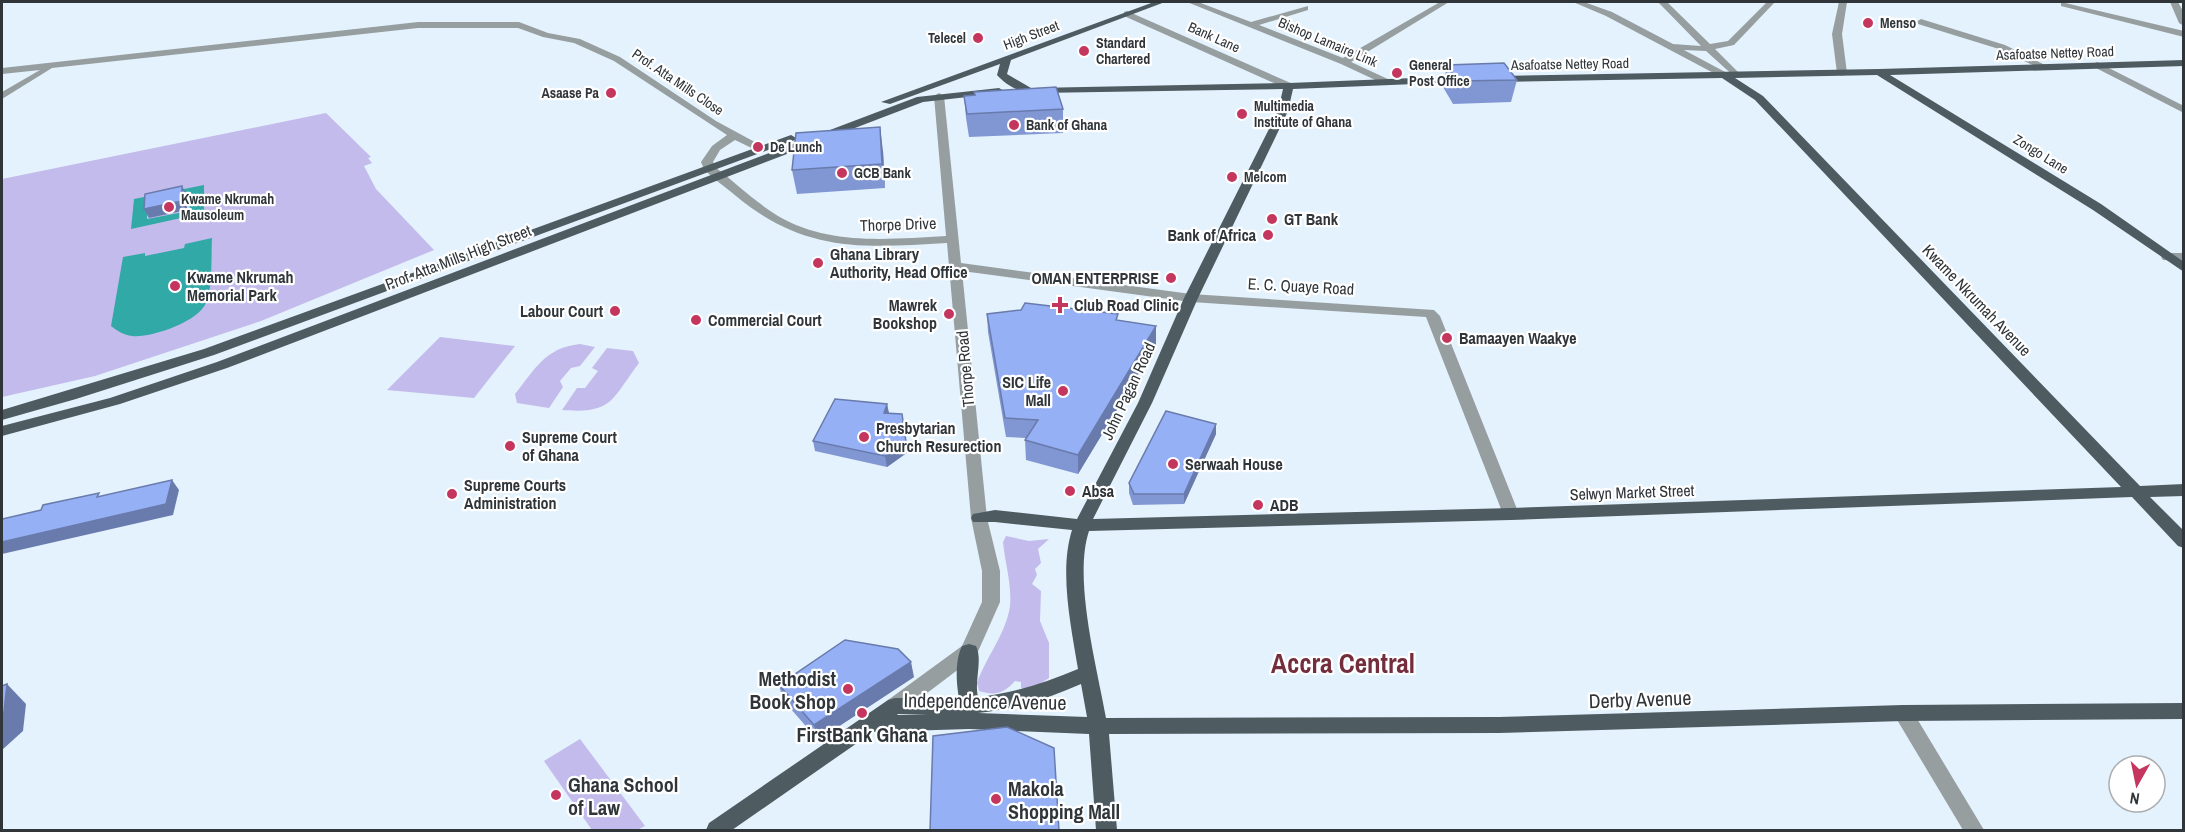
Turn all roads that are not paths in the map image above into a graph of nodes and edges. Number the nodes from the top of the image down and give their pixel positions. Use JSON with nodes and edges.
{"nodes":[{"id":1,"x":1161,"y":2,"type":"edge"},
{"id":2,"x":1191,"y":2,"type":"edge"},
{"id":3,"x":1445,"y":2,"type":"edge"},
{"id":4,"x":1577,"y":2,"type":"edge"},
{"id":5,"x":1662,"y":2,"type":"edge"},
{"id":6,"x":1771,"y":2,"type":"edge"},
{"id":7,"x":1844,"y":2,"type":"edge"},
{"id":8,"x":2174,"y":2,"type":"edge"},
{"id":9,"x":2064,"y":4,"type":"dead end"},
{"id":10,"x":1305,"y":8,"type":"dead end"},
{"id":11,"x":1127,"y":14,"type":"junction"},
{"id":12,"x":1921,"y":22,"type":"dead end"},
{"id":13,"x":2184,"y":23,"type":"edge"},
{"id":14,"x":1251,"y":25,"type":"junction"},
{"id":15,"x":2184,"y":34,"type":"edge"},
{"id":16,"x":1670,"y":45,"type":"junction"},
{"id":17,"x":1709,"y":48,"type":"junction"},
{"id":18,"x":1679,"y":52,"type":"junction"},
{"id":19,"x":1006,"y":59,"type":"junction"},
{"id":20,"x":1344,"y":62,"type":"junction"},
{"id":21,"x":2184,"y":63,"type":"edge"},
{"id":22,"x":2097,"y":65,"type":"junction"},
{"id":23,"x":53,"y":66,"type":"junction"},
{"id":24,"x":2044,"y":67,"type":"junction"},
{"id":25,"x":2,"y":71,"type":"edge"},
{"id":26,"x":1879,"y":72,"type":"junction"},
{"id":27,"x":1842,"y":73,"type":"junction"},
{"id":28,"x":1724,"y":75,"type":"junction"},
{"id":29,"x":1686,"y":76,"type":"junction"},
{"id":30,"x":1479,"y":79,"type":"edge"},
{"id":31,"x":1490,"y":79,"type":"edge"},
{"id":32,"x":1740,"y":80,"type":"junction"},
{"id":33,"x":1386,"y":82,"type":"junction"},
{"id":34,"x":1289,"y":86,"type":"junction"},
{"id":35,"x":1028,"y":90,"type":"junction"},
{"id":36,"x":909,"y":93,"type":"junction"},
{"id":37,"x":2,"y":96,"type":"edge"},
{"id":38,"x":939,"y":96,"type":"junction"},
{"id":39,"x":921,"y":99,"type":"junction"},
{"id":40,"x":2184,"y":110,"type":"edge"},
{"id":41,"x":733,"y":136,"type":"junction"},
{"id":42,"x":760,"y":149,"type":"junction"},
{"id":43,"x":715,"y":173,"type":"junction"},
{"id":44,"x":951,"y":239,"type":"junction"},
{"id":45,"x":2167,"y":257,"type":"junction"},
{"id":46,"x":2184,"y":257,"type":"edge"},
{"id":47,"x":955,"y":266,"type":"junction"},
{"id":48,"x":2184,"y":268,"type":"edge"},
{"id":49,"x":1191,"y":298,"type":"junction"},
{"id":50,"x":2,"y":415,"type":"edge"},
{"id":51,"x":2,"y":431,"type":"edge"},
{"id":52,"x":2134,"y":490,"type":"junction"},
{"id":53,"x":2184,"y":490,"type":"edge"},
{"id":54,"x":1511,"y":514,"type":"junction"},
{"id":55,"x":979,"y":518,"type":"junction"},
{"id":56,"x":1082,"y":525,"type":"junction"},
{"id":57,"x":2184,"y":542,"type":"edge"},
{"id":58,"x":969,"y":651,"type":"junction"},
{"id":59,"x":1087,"y":673,"type":"junction"},
{"id":60,"x":895,"y":706,"type":"junction"},
{"id":61,"x":971,"y":706,"type":"junction"},
{"id":62,"x":2184,"y":711,"type":"edge"},
{"id":63,"x":1903,"y":713,"type":"junction"},
{"id":64,"x":871,"y":724,"type":"junction"},
{"id":65,"x":1098,"y":726,"type":"junction"},
{"id":66,"x":716,"y":831,"type":"edge"},
{"id":67,"x":1107,"y":831,"type":"edge"},
{"id":68,"x":1974,"y":831,"type":"edge"}],
"edges":[{"from":1,"to":11,"type":"main road","name":"High Street"},
{"from":2,"to":14,"type":"street","name":"Bishop Lamaire Link"},
{"from":3,"to":20,"type":"street"},
{"from":4,"to":16,"type":"street"},
{"from":5,"to":17,"type":"street"},
{"from":6,"to":17,"type":"street"},
{"from":7,"to":27,"type":"street"},
{"from":8,"to":13,"type":"street"},
{"from":9,"to":15,"type":"street"},
{"from":10,"to":14,"type":"street"},
{"from":11,"to":19,"type":"main road","name":"High Street"},
{"from":11,"to":34,"type":"street","name":"Bank Lane"},
{"from":12,"to":24,"type":"street"},
{"from":14,"to":20,"type":"street","name":"Bishop Lamaire Link"},
{"from":16,"to":17,"type":"street"},
{"from":16,"to":18,"type":"street"},
{"from":17,"to":32,"type":"street"},
{"from":18,"to":28,"type":"street"},
{"from":18,"to":29,"type":"street"},
{"from":19,"to":35,"type":"main road"},
{"from":19,"to":36,"type":"main road","name":"High Street"},
{"from":20,"to":33,"type":"street","name":"Bishop Lamaire Link"},
{"from":21,"to":22,"type":"main road","name":"Asafoatse Nettey Road"},
{"from":22,"to":24,"type":"main road","name":"Asafoatse Nettey Road"},
{"from":22,"to":40,"type":"street"},
{"from":23,"to":25,"type":"street","name":"Prof. Atta Mills Close"},
{"from":23,"to":37,"type":"street"},
{"from":23,"to":41,"type":"street","name":"Prof. Atta Mills Close"},
{"from":24,"to":26,"type":"main road","name":"Asafoatse Nettey Road"},
{"from":26,"to":27,"type":"main road","name":"Asafoatse Nettey Road"},
{"from":26,"to":45,"type":"main road","name":"Zongo Lane"},
{"from":27,"to":32,"type":"main road","name":"Asafoatse Nettey Road"},
{"from":28,"to":29,"type":"main road","name":"Asafoatse Nettey Road"},
{"from":28,"to":32,"type":"main road","name":"Asafoatse Nettey Road"},
{"from":29,"to":31,"type":"main road","name":"Asafoatse Nettey Road"},
{"from":30,"to":33,"type":"main road"},
{"from":32,"to":52,"type":"main road","name":"Kwame Nkrumah Avenue"},
{"from":33,"to":34,"type":"main road"},
{"from":34,"to":35,"type":"main road"},
{"from":34,"to":49,"type":"main road","name":"John Pagan Road"},
{"from":35,"to":38,"type":"main road"},
{"from":36,"to":39,"type":"main road"},
{"from":36,"to":42,"type":"main road","name":"Prof. Atta Mills High Street"},
{"from":38,"to":39,"type":"main road"},
{"from":38,"to":44,"type":"street","name":"Thorpe Road"},
{"from":39,"to":43,"type":"main road","name":"Prof. Atta Mills High Street"},
{"from":41,"to":42,"type":"street","name":"Prof. Atta Mills Close"},
{"from":41,"to":43,"type":"street"},
{"from":42,"to":43,"type":"main road","name":"Prof. Atta Mills High Street"},
{"from":43,"to":44,"type":"street","name":"Thorpe Drive"},
{"from":43,"to":50,"type":"main road","name":"Prof. Atta Mills High Street"},
{"from":43,"to":51,"type":"main road","name":"Prof. Atta Mills High Street"},
{"from":44,"to":47,"type":"street","name":"Thorpe Road"},
{"from":45,"to":46,"type":"street"},
{"from":45,"to":48,"type":"main road","name":"Zongo Lane"},
{"from":47,"to":49,"type":"street","name":"E. C. Quaye Road"},
{"from":47,"to":55,"type":"street","name":"Thorpe Road"},
{"from":49,"to":54,"type":"street","name":"E. C. Quaye Road"},
{"from":49,"to":56,"type":"main road","name":"John Pagan Road"},
{"from":52,"to":53,"type":"main road","name":"Selwyn Market Street"},
{"from":52,"to":54,"type":"main road","name":"Selwyn Market Street"},
{"from":52,"to":57,"type":"main road","name":"Kwame Nkrumah Avenue"},
{"from":54,"to":56,"type":"main road","name":"Selwyn Market Street"},
{"from":55,"to":56,"type":"main road","name":"Selwyn Market Street"},
{"from":55,"to":58,"type":"street","name":"Thorpe Road"},
{"from":56,"to":59,"type":"main road","name":"John Pagan Road"},
{"from":58,"to":60,"type":"street","name":"Thorpe Road"},
{"from":58,"to":61,"type":"main road"},
{"from":59,"to":61,"type":"main road","name":"Independence Avenue"},
{"from":59,"to":65,"type":"main road","name":"John Pagan Road"},
{"from":60,"to":61,"type":"main road","name":"Independence Avenue"},
{"from":60,"to":64,"type":"main road","name":"Independence Avenue"},
{"from":62,"to":63,"type":"main road","name":"Derby Avenue"},
{"from":63,"to":65,"type":"main road","name":"Derby Avenue"},
{"from":63,"to":68,"type":"street"},
{"from":64,"to":65,"type":"main road","name":"Independence Avenue"},
{"from":64,"to":66,"type":"main road","name":"Independence Avenue"},
{"from":65,"to":67,"type":"main road","name":"John Pagan Road"}]}
